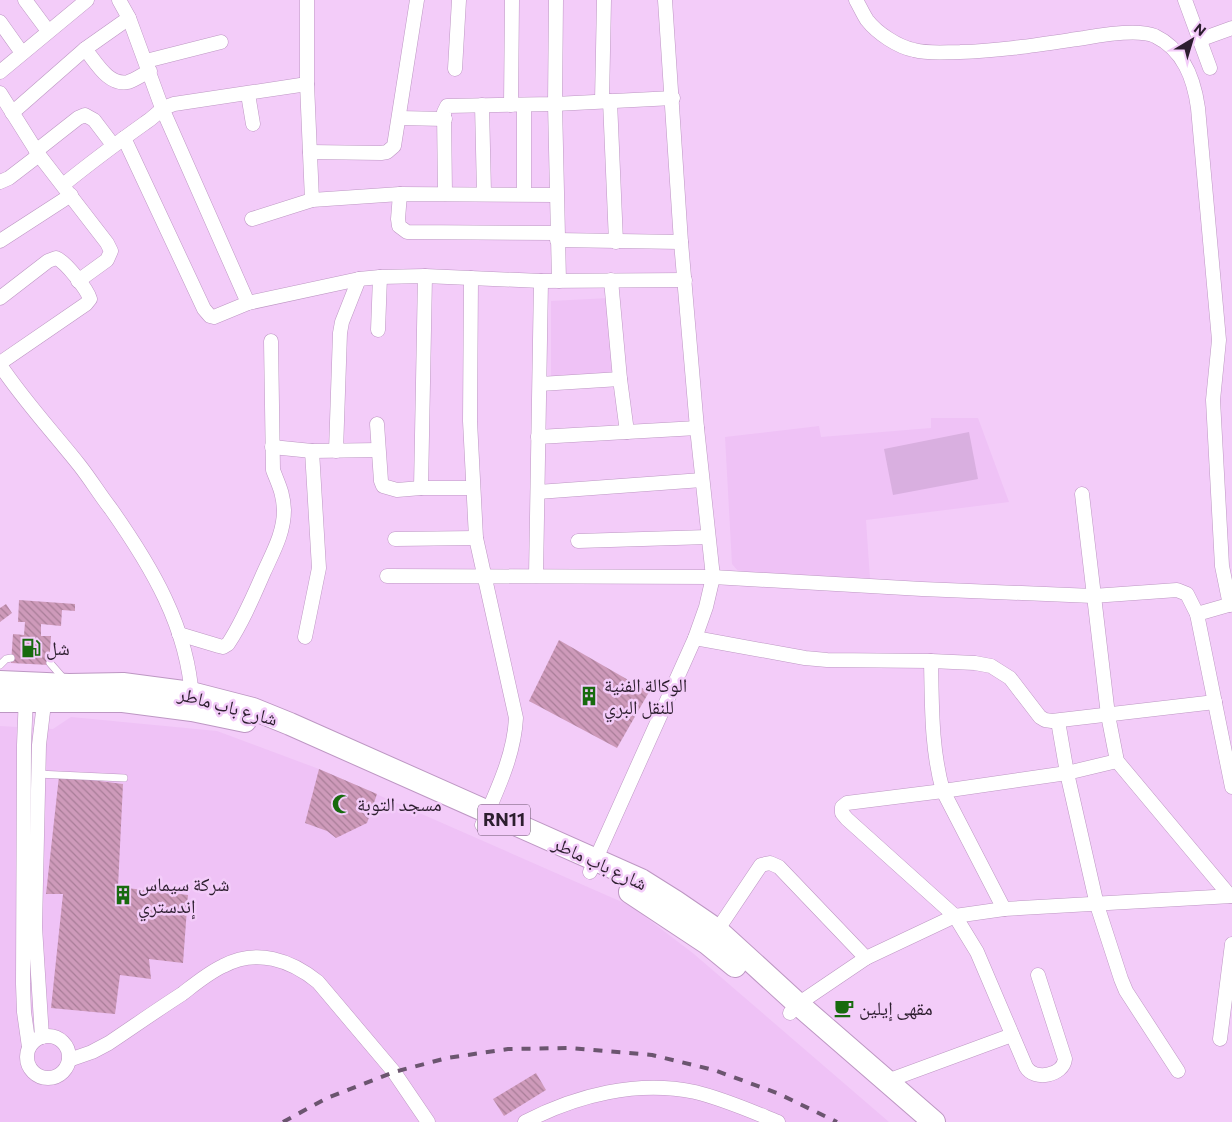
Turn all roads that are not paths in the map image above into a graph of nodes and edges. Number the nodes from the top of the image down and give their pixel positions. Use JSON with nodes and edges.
{"nodes":[{"id":1,"x":25,"y":0,"type":"edge"},
{"id":2,"x":87,"y":0,"type":"edge"},
{"id":3,"x":119,"y":0,"type":"edge"},
{"id":4,"x":307,"y":0,"type":"edge"},
{"id":5,"x":417,"y":0,"type":"edge"},
{"id":6,"x":459,"y":0,"type":"edge"},
{"id":7,"x":512,"y":0,"type":"edge"},
{"id":8,"x":556,"y":0,"type":"edge"},
{"id":9,"x":604,"y":0,"type":"edge"},
{"id":10,"x":665,"y":0,"type":"edge"},
{"id":11,"x":856,"y":0,"type":"edge"},
{"id":12,"x":1184,"y":0,"type":"edge"},
{"id":13,"x":130,"y":18,"type":"junction"},
{"id":14,"x":0,"y":22,"type":"edge"},
{"id":15,"x":1232,"y":28,"type":"edge"},
{"id":16,"x":48,"y":31,"type":"junction"},
{"id":17,"x":1199,"y":40,"type":"junction"},
{"id":18,"x":221,"y":42,"type":"dead end"},
{"id":19,"x":85,"y":50,"type":"junction"},
{"id":20,"x":22,"y":52,"type":"junction"},
{"id":21,"x":148,"y":66,"type":"junction"},
{"id":22,"x":1210,"y":68,"type":"dead end"},
{"id":23,"x":455,"y":69,"type":"dead end"},
{"id":24,"x":0,"y":72,"type":"edge"},
{"id":25,"x":308,"y":84,"type":"junction"},
{"id":26,"x":0,"y":93,"type":"edge"},
{"id":27,"x":248,"y":94,"type":"junction"},
{"id":28,"x":673,"y":98,"type":"junction"},
{"id":29,"x":606,"y":101,"type":"junction"},
{"id":30,"x":555,"y":104,"type":"junction"},
{"id":31,"x":482,"y":105,"type":"junction"},
{"id":32,"x":517,"y":105,"type":"junction"},
{"id":33,"x":162,"y":108,"type":"junction"},
{"id":34,"x":12,"y":114,"type":"junction"},
{"id":35,"x":399,"y":118,"type":"junction"},
{"id":36,"x":445,"y":119,"type":"junction"},
{"id":37,"x":253,"y":124,"type":"dead end"},
{"id":38,"x":119,"y":141,"type":"junction"},
{"id":39,"x":310,"y":152,"type":"junction"},
{"id":40,"x":38,"y":154,"type":"junction"},
{"id":41,"x":0,"y":182,"type":"edge"},
{"id":42,"x":67,"y":190,"type":"junction"},
{"id":43,"x":484,"y":193,"type":"junction"},
{"id":44,"x":400,"y":194,"type":"junction"},
{"id":45,"x":446,"y":194,"type":"junction"},
{"id":46,"x":524,"y":194,"type":"junction"},
{"id":47,"x":556,"y":195,"type":"junction"},
{"id":48,"x":312,"y":200,"type":"junction"},
{"id":49,"x":252,"y":219,"type":"dead end"},
{"id":50,"x":557,"y":237,"type":"junction"},
{"id":51,"x":0,"y":242,"type":"edge"},
{"id":52,"x":616,"y":242,"type":"junction"},
{"id":53,"x":681,"y":242,"type":"junction"},
{"id":54,"x":425,"y":276,"type":"junction"},
{"id":55,"x":380,"y":277,"type":"junction"},
{"id":56,"x":471,"y":278,"type":"junction"},
{"id":57,"x":359,"y":279,"type":"junction"},
{"id":58,"x":611,"y":280,"type":"junction"},
{"id":59,"x":685,"y":280,"type":"junction"},
{"id":60,"x":78,"y":281,"type":"junction"},
{"id":61,"x":541,"y":281,"type":"junction"},
{"id":62,"x":558,"y":281,"type":"junction"},
{"id":63,"x":0,"y":298,"type":"edge"},
{"id":64,"x":248,"y":303,"type":"junction"},
{"id":65,"x":378,"y":330,"type":"dead end"},
{"id":66,"x":271,"y":341,"type":"dead end"},
{"id":67,"x":0,"y":364,"type":"edge"},
{"id":68,"x":620,"y":379,"type":"junction"},
{"id":69,"x":540,"y":384,"type":"junction"},
{"id":70,"x":377,"y":424,"type":"dead end"},
{"id":71,"x":697,"y":428,"type":"junction"},
{"id":72,"x":627,"y":432,"type":"junction"},
{"id":73,"x":538,"y":437,"type":"junction"},
{"id":74,"x":272,"y":447,"type":"junction"},
{"id":75,"x":378,"y":450,"type":"junction"},
{"id":76,"x":312,"y":451,"type":"junction"},
{"id":77,"x":336,"y":451,"type":"junction"},
{"id":78,"x":702,"y":480,"type":"junction"},
{"id":79,"x":421,"y":488,"type":"junction"},
{"id":80,"x":473,"y":488,"type":"junction"},
{"id":81,"x":538,"y":492,"type":"junction"},
{"id":82,"x":1082,"y":494,"type":"dead end"},
{"id":83,"x":708,"y":537,"type":"junction"},
{"id":84,"x":476,"y":538,"type":"junction"},
{"id":85,"x":394,"y":539,"type":"dead end"},
{"id":86,"x":578,"y":541,"type":"dead end"},
{"id":87,"x":387,"y":576,"type":"dead end"},
{"id":88,"x":486,"y":576,"type":"junction"},
{"id":89,"x":536,"y":576,"type":"junction"},
{"id":90,"x":713,"y":576,"type":"junction"},
{"id":91,"x":1093,"y":596,"type":"junction"},
{"id":92,"x":1231,"y":605,"type":"edge"},
{"id":93,"x":1197,"y":614,"type":"junction"},
{"id":94,"x":179,"y":634,"type":"junction"},
{"id":95,"x":306,"y":637,"type":"dead end"},
{"id":96,"x":695,"y":638,"type":"junction"},
{"id":97,"x":11,"y":658,"type":"dead end"},
{"id":98,"x":930,"y":661,"type":"junction"},
{"id":99,"x":0,"y":665,"type":"edge"},
{"id":100,"x":0,"y":682,"type":"edge"},
{"id":101,"x":38,"y":687,"type":"junction"},
{"id":102,"x":0,"y":701,"type":"edge"},
{"id":103,"x":192,"y":701,"type":"junction"},
{"id":104,"x":1215,"y":702,"type":"junction"},
{"id":105,"x":1108,"y":715,"type":"junction"},
{"id":106,"x":1058,"y":720,"type":"junction"},
{"id":107,"x":24,"y":745,"type":"junction"},
{"id":108,"x":39,"y":745,"type":"junction"},
{"id":109,"x":1117,"y":762,"type":"junction"},
{"id":110,"x":1067,"y":773,"type":"junction"},
{"id":111,"x":31,"y":774,"type":"junction"},
{"id":112,"x":124,"y":778,"type":"dead end"},
{"id":113,"x":1232,"y":787,"type":"edge"},
{"id":114,"x":943,"y":791,"type":"junction"},
{"id":115,"x":485,"y":819,"type":"junction"},
{"id":116,"x":31,"y":828,"type":"junction"},
{"id":117,"x":592,"y":866,"type":"junction"},
{"id":118,"x":1231,"y":896,"type":"edge"},
{"id":119,"x":1097,"y":905,"type":"junction"},
{"id":120,"x":1004,"y":910,"type":"junction"},
{"id":121,"x":955,"y":916,"type":"junction"},
{"id":122,"x":712,"y":936,"type":"junction"},
{"id":123,"x":1232,"y":944,"type":"edge"},
{"id":124,"x":866,"y":958,"type":"junction"},
{"id":125,"x":1038,"y":975,"type":"dead end"},
{"id":126,"x":794,"y":1008,"type":"junction"},
{"id":127,"x":1012,"y":1035,"type":"junction"},
{"id":128,"x":42,"y":1036,"type":"junction"},
{"id":129,"x":1220,"y":1038,"type":"dead end"},
{"id":130,"x":29,"y":1047,"type":"junction"},
{"id":131,"x":69,"y":1060,"type":"junction"},
{"id":132,"x":1178,"y":1071,"type":"dead end"},
{"id":133,"x":887,"y":1081,"type":"junction"},
{"id":134,"x":428,"y":1122,"type":"edge"},
{"id":135,"x":525,"y":1122,"type":"edge"},
{"id":136,"x":778,"y":1122,"type":"edge"},
{"id":137,"x":914,"y":1122,"type":"edge"},
{"id":138,"x":934,"y":1122,"type":"edge"}],
"edges":[{"from":1,"to":16,"type":"street"},
{"from":2,"to":16,"type":"street"},
{"from":3,"to":13,"type":"street"},
{"from":4,"to":25,"type":"street"},
{"from":5,"to":35,"type":"street"},
{"from":6,"to":23,"type":"street"},
{"from":7,"to":32,"type":"street"},
{"from":8,"to":30,"type":"street"},
{"from":9,"to":29,"type":"street"},
{"from":10,"to":28,"type":"street"},
{"from":11,"to":92,"type":"street"},
{"from":12,"to":17,"type":"street"},
{"from":13,"to":19,"type":"street"},
{"from":13,"to":21,"type":"street"},
{"from":14,"to":20,"type":"street"},
{"from":15,"to":17,"type":"street"},
{"from":16,"to":20,"type":"street"},
{"from":17,"to":22,"type":"street"},
{"from":18,"to":21,"type":"street"},
{"from":19,"to":21,"type":"street"},
{"from":19,"to":34,"type":"street"},
{"from":20,"to":24,"type":"street"},
{"from":21,"to":33,"type":"street"},
{"from":25,"to":27,"type":"street"},
{"from":25,"to":39,"type":"street"},
{"from":26,"to":34,"type":"street"},
{"from":27,"to":33,"type":"street"},
{"from":27,"to":37,"type":"street"},
{"from":28,"to":29,"type":"street"},
{"from":28,"to":53,"type":"street"},
{"from":29,"to":30,"type":"street"},
{"from":29,"to":52,"type":"street"},
{"from":30,"to":32,"type":"street"},
{"from":30,"to":47,"type":"street"},
{"from":31,"to":32,"type":"street"},
{"from":31,"to":36,"type":"street"},
{"from":31,"to":43,"type":"street"},
{"from":32,"to":46,"type":"street"},
{"from":33,"to":38,"type":"street"},
{"from":33,"to":64,"type":"street"},
{"from":34,"to":40,"type":"street"},
{"from":35,"to":36,"type":"street"},
{"from":35,"to":39,"type":"street"},
{"from":36,"to":45,"type":"street"},
{"from":38,"to":40,"type":"street"},
{"from":38,"to":42,"type":"street"},
{"from":38,"to":64,"type":"street"},
{"from":39,"to":48,"type":"street"},
{"from":40,"to":41,"type":"street"},
{"from":40,"to":42,"type":"street"},
{"from":42,"to":51,"type":"street"},
{"from":42,"to":60,"type":"street"},
{"from":43,"to":45,"type":"street"},
{"from":43,"to":46,"type":"street"},
{"from":44,"to":45,"type":"street"},
{"from":44,"to":48,"type":"street"},
{"from":44,"to":50,"type":"street"},
{"from":46,"to":47,"type":"street"},
{"from":47,"to":50,"type":"street"},
{"from":48,"to":49,"type":"street"},
{"from":50,"to":52,"type":"street"},
{"from":50,"to":62,"type":"street"},
{"from":52,"to":53,"type":"street"},
{"from":53,"to":59,"type":"street"},
{"from":54,"to":55,"type":"street"},
{"from":54,"to":56,"type":"street"},
{"from":54,"to":79,"type":"street"},
{"from":55,"to":57,"type":"street"},
{"from":55,"to":65,"type":"street"},
{"from":56,"to":61,"type":"street"},
{"from":56,"to":80,"type":"street"},
{"from":57,"to":64,"type":"street"},
{"from":57,"to":77,"type":"street"},
{"from":58,"to":59,"type":"street"},
{"from":58,"to":62,"type":"street"},
{"from":58,"to":68,"type":"street"},
{"from":59,"to":71,"type":"street"},
{"from":60,"to":63,"type":"street"},
{"from":60,"to":67,"type":"street"},
{"from":61,"to":62,"type":"street"},
{"from":61,"to":69,"type":"street"},
{"from":66,"to":74,"type":"street"},
{"from":67,"to":94,"type":"street"},
{"from":68,"to":69,"type":"street"},
{"from":68,"to":72,"type":"street"},
{"from":69,"to":73,"type":"street"},
{"from":70,"to":75,"type":"street"},
{"from":71,"to":72,"type":"street"},
{"from":71,"to":78,"type":"street"},
{"from":72,"to":73,"type":"street"},
{"from":73,"to":81,"type":"street"},
{"from":74,"to":76,"type":"street"},
{"from":74,"to":94,"type":"street"},
{"from":75,"to":77,"type":"street"},
{"from":75,"to":79,"type":"street"},
{"from":76,"to":77,"type":"street"},
{"from":76,"to":95,"type":"street"},
{"from":78,"to":81,"type":"street"},
{"from":78,"to":83,"type":"street"},
{"from":79,"to":80,"type":"street"},
{"from":80,"to":84,"type":"street"},
{"from":81,"to":89,"type":"street"},
{"from":82,"to":91,"type":"street"},
{"from":83,"to":86,"type":"street"},
{"from":83,"to":90,"type":"street"},
{"from":84,"to":85,"type":"street"},
{"from":84,"to":88,"type":"street"},
{"from":87,"to":88,"type":"street"},
{"from":88,"to":89,"type":"street"},
{"from":88,"to":115,"type":"street"},
{"from":89,"to":90,"type":"street"},
{"from":90,"to":91,"type":"street"},
{"from":90,"to":96,"type":"street"},
{"from":91,"to":93,"type":"street"},
{"from":91,"to":105,"type":"street"},
{"from":92,"to":93,"type":"street"},
{"from":93,"to":104,"type":"street"},
{"from":94,"to":103,"type":"street"},
{"from":96,"to":98,"type":"street"},
{"from":96,"to":117,"type":"street"},
{"from":97,"to":99,"type":"lane"},
{"from":98,"to":106,"type":"street"},
{"from":98,"to":114,"type":"street"},
{"from":100,"to":101,"type":"main road","name":"شارع باب ماطر","number":"RN11"},
{"from":101,"to":102,"type":"main road","name":"شارع باب ماطر","number":"RN11"},
{"from":101,"to":103,"type":"main road","name":"شارع باب ماطر","number":"RN11"},
{"from":101,"to":103,"type":"main road","name":"شارع باب ماطر","number":"RN11"},
{"from":101,"to":107,"type":"street"},
{"from":101,"to":108,"type":"street"},
{"from":103,"to":115,"type":"main road","name":"شارع باب ماطر","number":"RN11"},
{"from":104,"to":105,"type":"street"},
{"from":104,"to":113,"type":"street"},
{"from":105,"to":106,"type":"street"},
{"from":105,"to":109,"type":"street"},
{"from":106,"to":110,"type":"street"},
{"from":107,"to":108,"type":"street"},
{"from":107,"to":111,"type":"street"},
{"from":108,"to":111,"type":"street"},
{"from":109,"to":110,"type":"street"},
{"from":109,"to":118,"type":"street"},
{"from":110,"to":114,"type":"street"},
{"from":110,"to":119,"type":"street"},
{"from":111,"to":112,"type":"lane"},
{"from":111,"to":116,"type":"street"},
{"from":114,"to":120,"type":"street"},
{"from":114,"to":121,"type":"street"},
{"from":115,"to":117,"type":"main road","name":"شارع باب ماطر","number":"RN11"},
{"from":116,"to":128,"type":"street"},
{"from":116,"to":130,"type":"street"},
{"from":117,"to":122,"type":"main road","name":"شارع باب ماطر","number":"RN11"},
{"from":118,"to":119,"type":"street"},
{"from":119,"to":120,"type":"street"},
{"from":119,"to":132,"type":"street"},
{"from":120,"to":121,"type":"street"},
{"from":121,"to":124,"type":"street"},
{"from":121,"to":127,"type":"street"},
{"from":122,"to":124,"type":"street"},
{"from":122,"to":126,"type":"main road","name":"شارع باب ماطر","number":"RN11"},
{"from":123,"to":129,"type":"street"},
{"from":124,"to":126,"type":"street"},
{"from":125,"to":127,"type":"street"},
{"from":126,"to":133,"type":"main road","name":"شارع باب ماطر","number":"RN11"},
{"from":126,"to":137,"type":"main road","name":"شارع باب ماطر","number":"RN11"},
{"from":127,"to":133,"type":"street"},
{"from":128,"to":130,"type":"street"},
{"from":128,"to":131,"type":"street"},
{"from":130,"to":131,"type":"street"},
{"from":131,"to":134,"type":"street"},
{"from":133,"to":138,"type":"main road","name":"شارع باب ماطر","number":"RN11"},
{"from":135,"to":136,"type":"street"}]}
